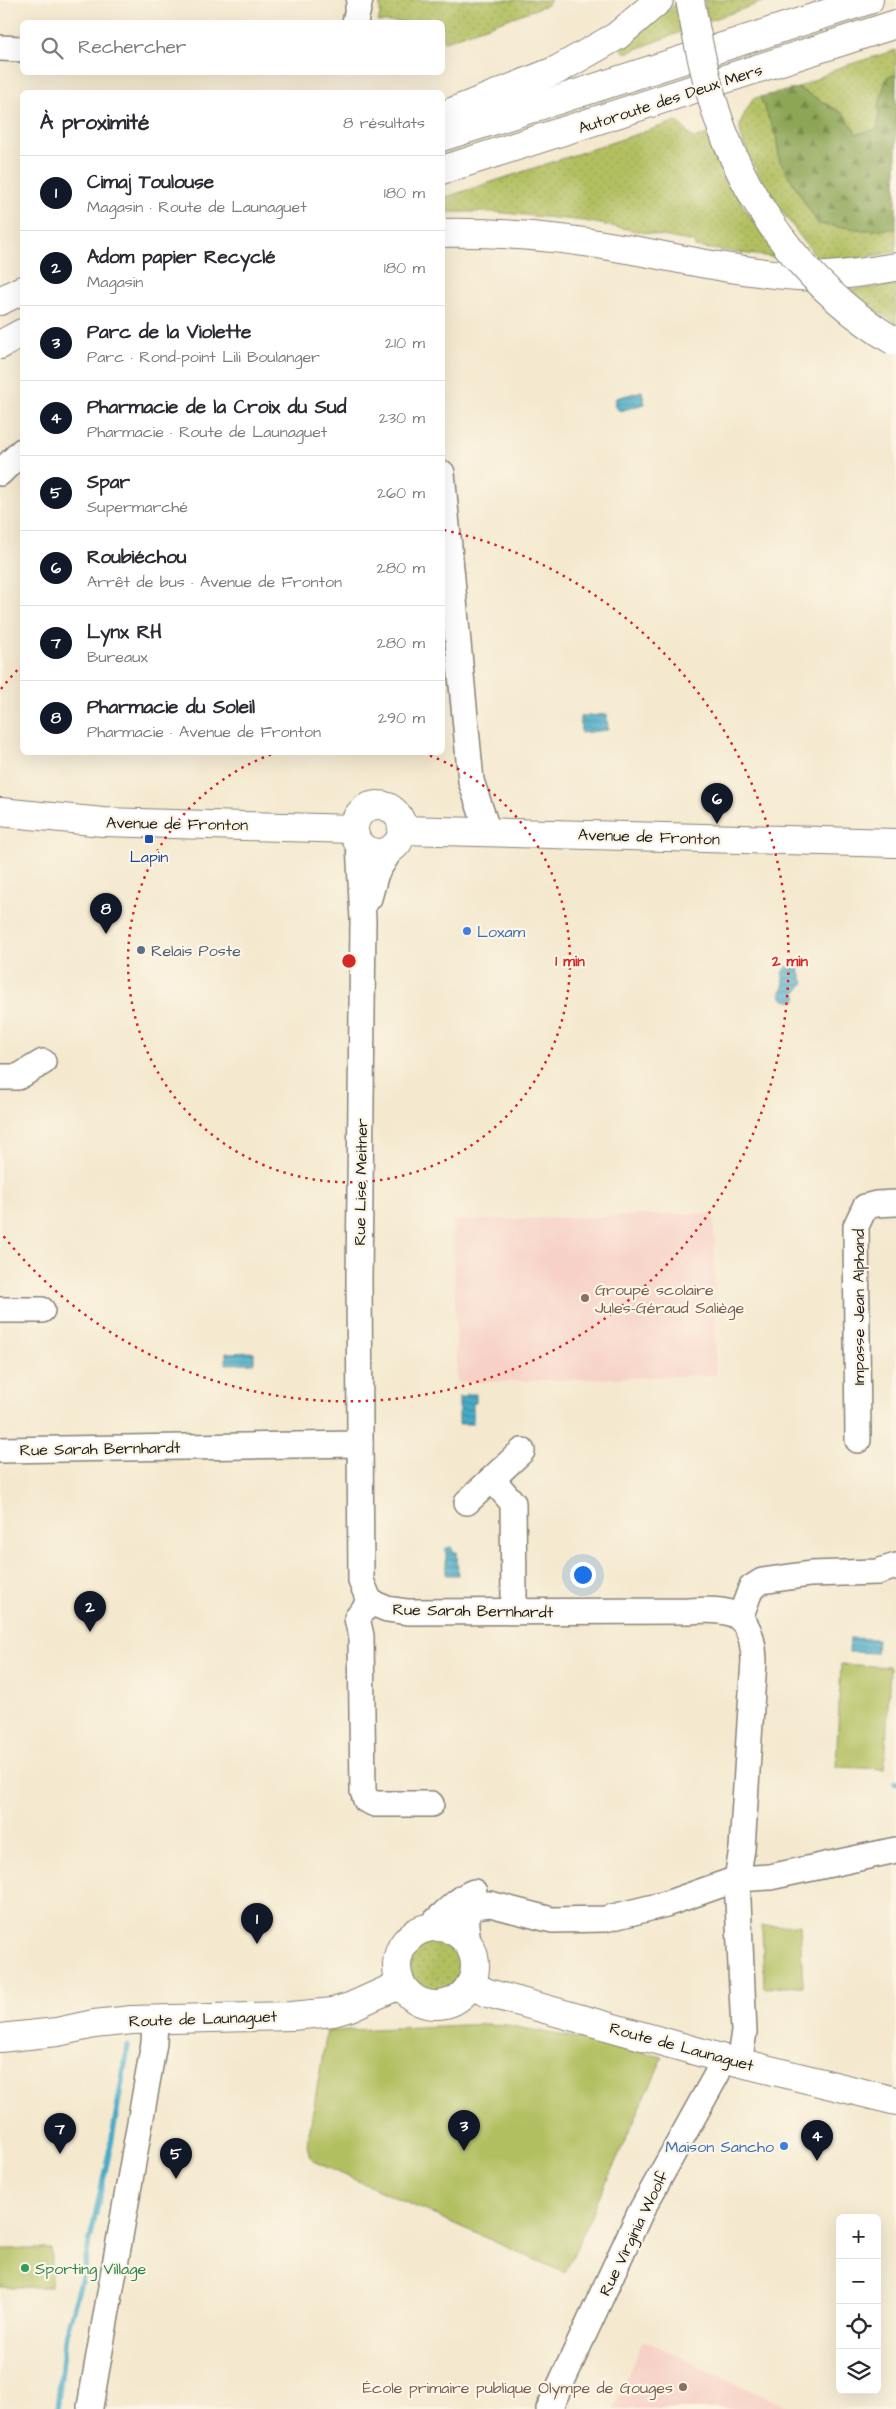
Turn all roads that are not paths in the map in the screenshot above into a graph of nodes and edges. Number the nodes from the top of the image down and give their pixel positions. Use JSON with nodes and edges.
{"nodes":[{"id":1,"x":360,"y":0,"type":"edge"},
{"id":2,"x":659,"y":0,"type":"edge"},
{"id":3,"x":690,"y":0,"type":"edge"},
{"id":4,"x":869,"y":0,"type":"edge"},
{"id":5,"x":355,"y":20,"type":"edge"},
{"id":6,"x":896,"y":24,"type":"edge"},
{"id":7,"x":0,"y":48,"type":"edge"},
{"id":8,"x":20,"y":49,"type":"edge"},
{"id":9,"x":445,"y":115,"type":"edge"},
{"id":10,"x":445,"y":136,"type":"edge"},
{"id":11,"x":445,"y":169,"type":"edge"},
{"id":12,"x":445,"y":233,"type":"edge"},
{"id":13,"x":896,"y":267,"type":"edge"},
{"id":14,"x":20,"y":291,"type":"edge"},
{"id":15,"x":0,"y":301,"type":"edge"},
{"id":16,"x":20,"y":334,"type":"edge"},
{"id":17,"x":895,"y":342,"type":"edge"},
{"id":18,"x":0,"y":345,"type":"edge"},
{"id":19,"x":20,"y":349,"type":"edge"},
{"id":20,"x":0,"y":357,"type":"edge"},
{"id":21,"x":20,"y":453,"type":"edge"},
{"id":22,"x":0,"y":473,"type":"edge"},
{"id":23,"x":445,"y":505,"type":"edge"},
{"id":24,"x":0,"y":812,"type":"edge"},
{"id":25,"x":488,"y":832,"type":"junction"},
{"id":26,"x":357,"y":836,"type":"junction"},
{"id":27,"x":397,"y":840,"type":"junction"},
{"id":28,"x":896,"y":844,"type":"edge"},
{"id":29,"x":363,"y":920,"type":"junction"},
{"id":30,"x":44,"y":1062,"type":"dead end"},
{"id":31,"x":0,"y":1077,"type":"edge"},
{"id":32,"x":896,"y":1203,"type":"edge"},
{"id":33,"x":0,"y":1310,"type":"edge"},
{"id":34,"x":42,"y":1310,"type":"dead end"},
{"id":35,"x":858,"y":1440,"type":"dead end"},
{"id":36,"x":360,"y":1444,"type":"junction"},
{"id":37,"x":0,"y":1450,"type":"edge"},
{"id":38,"x":522,"y":1451,"type":"dead end"},
{"id":39,"x":492,"y":1479,"type":"junction"},
{"id":40,"x":467,"y":1502,"type":"dead end"},
{"id":41,"x":896,"y":1566,"type":"edge"},
{"id":42,"x":370,"y":1602,"type":"junction"},
{"id":43,"x":512,"y":1611,"type":"junction"},
{"id":44,"x":740,"y":1618,"type":"junction"},
{"id":45,"x":431,"y":1804,"type":"dead end"},
{"id":46,"x":896,"y":1850,"type":"edge"},
{"id":47,"x":737,"y":1879,"type":"junction"},
{"id":48,"x":538,"y":1916,"type":"junction"},
{"id":49,"x":426,"y":1929,"type":"junction"},
{"id":50,"x":468,"y":1944,"type":"junction"},
{"id":51,"x":401,"y":1984,"type":"junction"},
{"id":52,"x":470,"y":1985,"type":"junction"},
{"id":53,"x":154,"y":2019,"type":"junction"},
{"id":54,"x":0,"y":2038,"type":"edge"},
{"id":55,"x":730,"y":2060,"type":"junction"},
{"id":56,"x":896,"y":2101,"type":"edge"},
{"id":57,"x":96,"y":2408,"type":"edge"},
{"id":58,"x":549,"y":2409,"type":"edge"}],
"edges":[{"from":1,"to":5,"type":"street"},
{"from":2,"to":9,"type":"main road"},
{"from":3,"to":17,"type":"main road","bridge":true},
{"from":4,"to":10,"type":"main road","name":"Autoroute des Deux Mers"},
{"from":6,"to":11,"type":"main road","name":"Autoroute des Deux Mers"},
{"from":7,"to":8,"type":"street"},
{"from":12,"to":13,"type":"main road"},
{"from":14,"to":15,"type":"main road"},
{"from":16,"to":18,"type":"main road"},
{"from":19,"to":20,"type":"main road"},
{"from":21,"to":22,"type":"street"},
{"from":23,"to":25,"type":"street"},
{"from":24,"to":26,"type":"main road","name":"Avenue de Fronton"},
{"from":25,"to":27,"type":"main road","name":"Avenue de Fronton"},
{"from":25,"to":28,"type":"main road","name":"Avenue de Fronton"},
{"from":26,"to":27,"type":"main road"},
{"from":26,"to":27,"type":"main road"},
{"from":26,"to":29,"type":"street","name":"Rue Lise Meitner"},
{"from":27,"to":29,"type":"street","name":"Rue Lise Meitner"},
{"from":29,"to":36,"type":"street","name":"Rue Lise Meitner"},
{"from":30,"to":31,"type":"street"},
{"from":32,"to":35,"type":"street","name":"Impasse Jean Alphand"},
{"from":33,"to":34,"type":"street"},
{"from":36,"to":37,"type":"street","name":"Rue Sarah Bernhardt"},
{"from":36,"to":42,"type":"street","name":"Rue Sarah Bernhardt"},
{"from":38,"to":39,"type":"street"},
{"from":39,"to":40,"type":"street"},
{"from":39,"to":43,"type":"street"},
{"from":41,"to":44,"type":"street"},
{"from":42,"to":43,"type":"street","name":"Rue Sarah Bernhardt"},
{"from":42,"to":45,"type":"street"},
{"from":43,"to":44,"type":"street","name":"Rue Sarah Bernhardt"},
{"from":44,"to":47,"type":"street"},
{"from":46,"to":47,"type":"street"},
{"from":47,"to":48,"type":"street"},
{"from":47,"to":55,"type":"street","name":"Rue Virginia Woolf"},
{"from":48,"to":49,"type":"street"},
{"from":48,"to":50,"type":"street"},
{"from":49,"to":50,"type":"main road"},
{"from":49,"to":51,"type":"main road"},
{"from":50,"to":52,"type":"main road"},
{"from":51,"to":52,"type":"main road"},
{"from":51,"to":53,"type":"main road","name":"Route de Launaguet"},
{"from":52,"to":55,"type":"main road","name":"Route de Launaguet"},
{"from":53,"to":54,"type":"main road","name":"Route de Launaguet"},
{"from":53,"to":57,"type":"street"},
{"from":55,"to":56,"type":"main road","name":"Route de Launaguet"},
{"from":55,"to":58,"type":"street","name":"Rue Virginia Woolf"}]}
